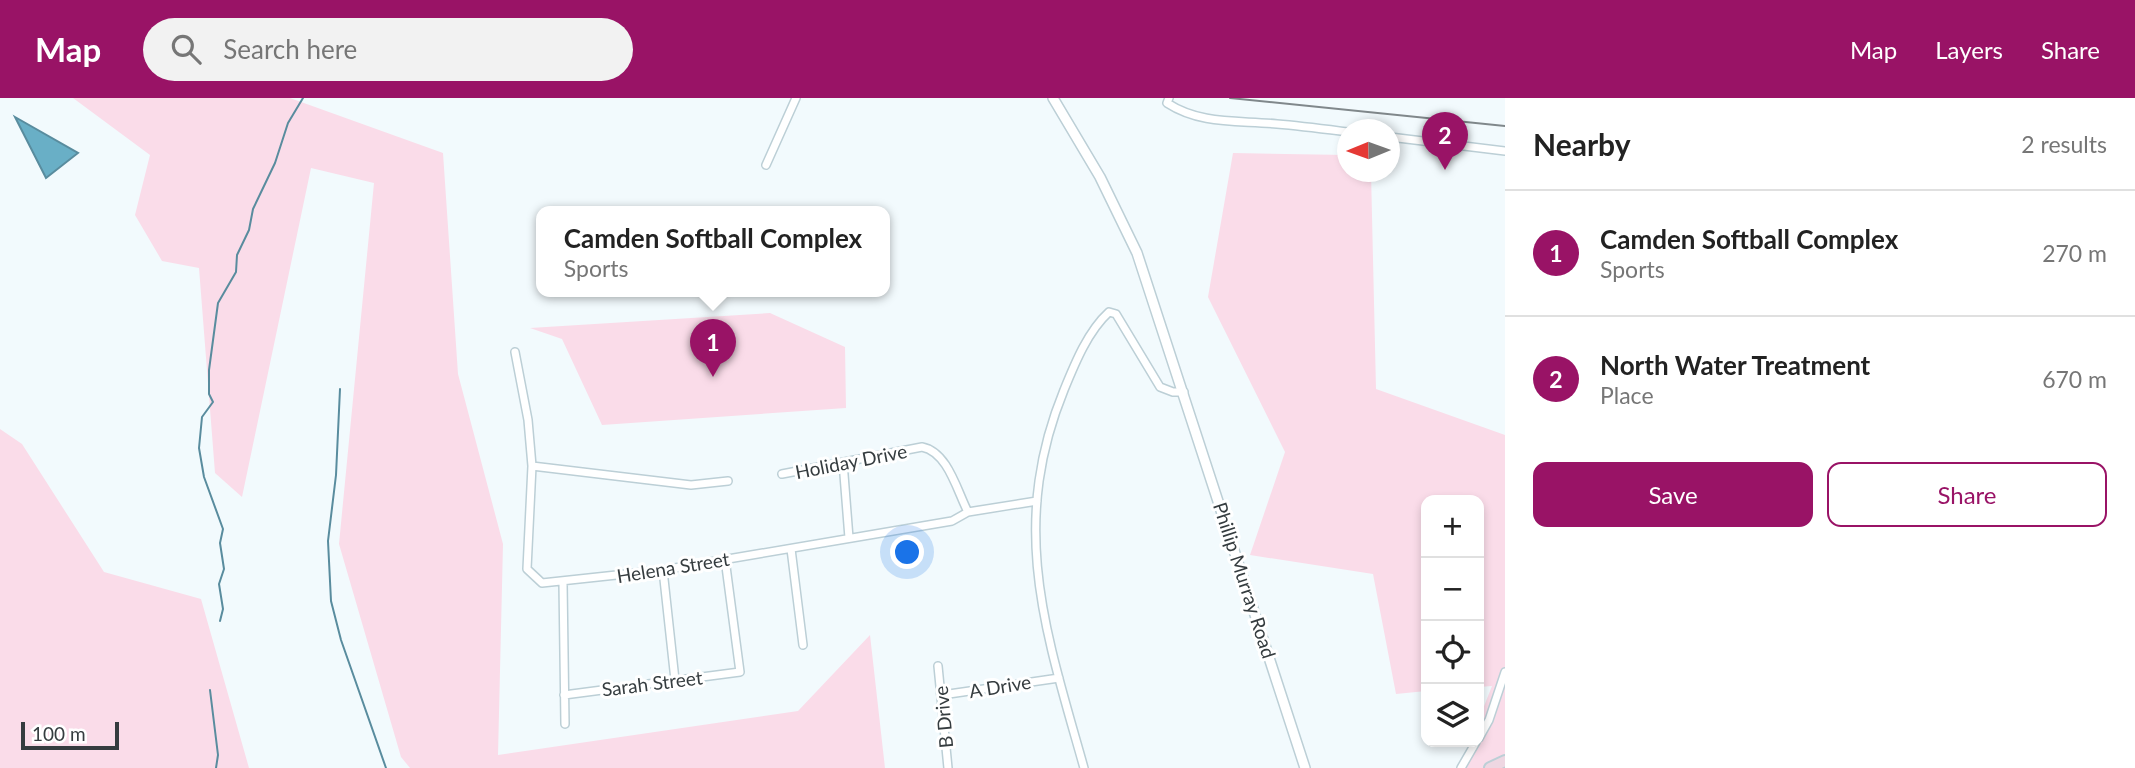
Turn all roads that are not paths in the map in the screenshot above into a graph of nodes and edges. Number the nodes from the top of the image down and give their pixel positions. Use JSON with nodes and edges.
{"nodes":[{"id":1,"x":796,"y":98,"type":"edge"},
{"id":2,"x":1052,"y":98,"type":"edge"},
{"id":3,"x":1166,"y":100,"type":"edge"},
{"id":4,"x":1337,"y":131,"type":"edge"},
{"id":5,"x":1400,"y":138,"type":"edge"},
{"id":6,"x":1505,"y":151,"type":"edge"},
{"id":7,"x":766,"y":165,"type":"dead end"},
{"id":8,"x":515,"y":352,"type":"dead end"},
{"id":9,"x":1184,"y":392,"type":"junction"},
{"id":10,"x":843,"y":462,"type":"junction"},
{"id":11,"x":532,"y":466,"type":"junction"},
{"id":12,"x":782,"y":474,"type":"dead end"},
{"id":13,"x":728,"y":481,"type":"dead end"},
{"id":14,"x":1037,"y":501,"type":"junction"},
{"id":15,"x":968,"y":512,"type":"junction"},
{"id":16,"x":849,"y":538,"type":"junction"},
{"id":17,"x":791,"y":549,"type":"junction"},
{"id":18,"x":725,"y":559,"type":"junction"},
{"id":19,"x":663,"y":570,"type":"junction"},
{"id":20,"x":563,"y":583,"type":"junction"},
{"id":21,"x":803,"y":645,"type":"dead end"},
{"id":22,"x":938,"y":666,"type":"dead end"},
{"id":23,"x":1505,"y":672,"type":"edge"},
{"id":24,"x":1059,"y":677,"type":"junction"},
{"id":25,"x":675,"y":680,"type":"junction"},
{"id":26,"x":564,"y":695,"type":"junction"},
{"id":27,"x":942,"y":695,"type":"junction"},
{"id":28,"x":565,"y":724,"type":"dead end"},
{"id":29,"x":1484,"y":729,"type":"edge"},
{"id":30,"x":1474,"y":747,"type":"edge"},
{"id":31,"x":1505,"y":761,"type":"edge"},
{"id":32,"x":948,"y":768,"type":"edge"},
{"id":33,"x":1084,"y":768,"type":"edge"},
{"id":34,"x":1305,"y":768,"type":"edge"},
{"id":35,"x":1461,"y":768,"type":"edge"},
{"id":36,"x":1490,"y":768,"type":"edge"}],
"edges":[{"from":1,"to":7,"type":"street"},
{"from":2,"to":9,"type":"street","name":"Phillip Murray Road"},
{"from":3,"to":4,"type":"street"},
{"from":5,"to":6,"type":"street"},
{"from":8,"to":11,"type":"street","name":"Helena Street"},
{"from":9,"to":14,"type":"street"},
{"from":9,"to":34,"type":"street","name":"Phillip Murray Road"},
{"from":10,"to":12,"type":"street","name":"Holiday Drive"},
{"from":10,"to":15,"type":"street","name":"Holiday Drive"},
{"from":10,"to":16,"type":"street"},
{"from":11,"to":13,"type":"street"},
{"from":11,"to":20,"type":"street","name":"Helena Street"},
{"from":14,"to":15,"type":"street","name":"Helena Street"},
{"from":14,"to":24,"type":"street"},
{"from":15,"to":16,"type":"street","name":"Helena Street"},
{"from":16,"to":17,"type":"street","name":"Helena Street"},
{"from":17,"to":18,"type":"street","name":"Helena Street"},
{"from":17,"to":21,"type":"street"},
{"from":18,"to":19,"type":"street","name":"Helena Street"},
{"from":18,"to":25,"type":"street","name":"Sarah Street"},
{"from":19,"to":20,"type":"street","name":"Helena Street"},
{"from":19,"to":25,"type":"street"},
{"from":20,"to":26,"type":"street"},
{"from":22,"to":27,"type":"street","name":"B Drive"},
{"from":23,"to":29,"type":"street"},
{"from":24,"to":27,"type":"street","name":"A Drive"},
{"from":24,"to":33,"type":"street"},
{"from":25,"to":26,"type":"street","name":"Sarah Street"},
{"from":26,"to":28,"type":"street"},
{"from":27,"to":32,"type":"street","name":"B Drive"},
{"from":30,"to":35,"type":"street"},
{"from":31,"to":36,"type":"main road"}]}
